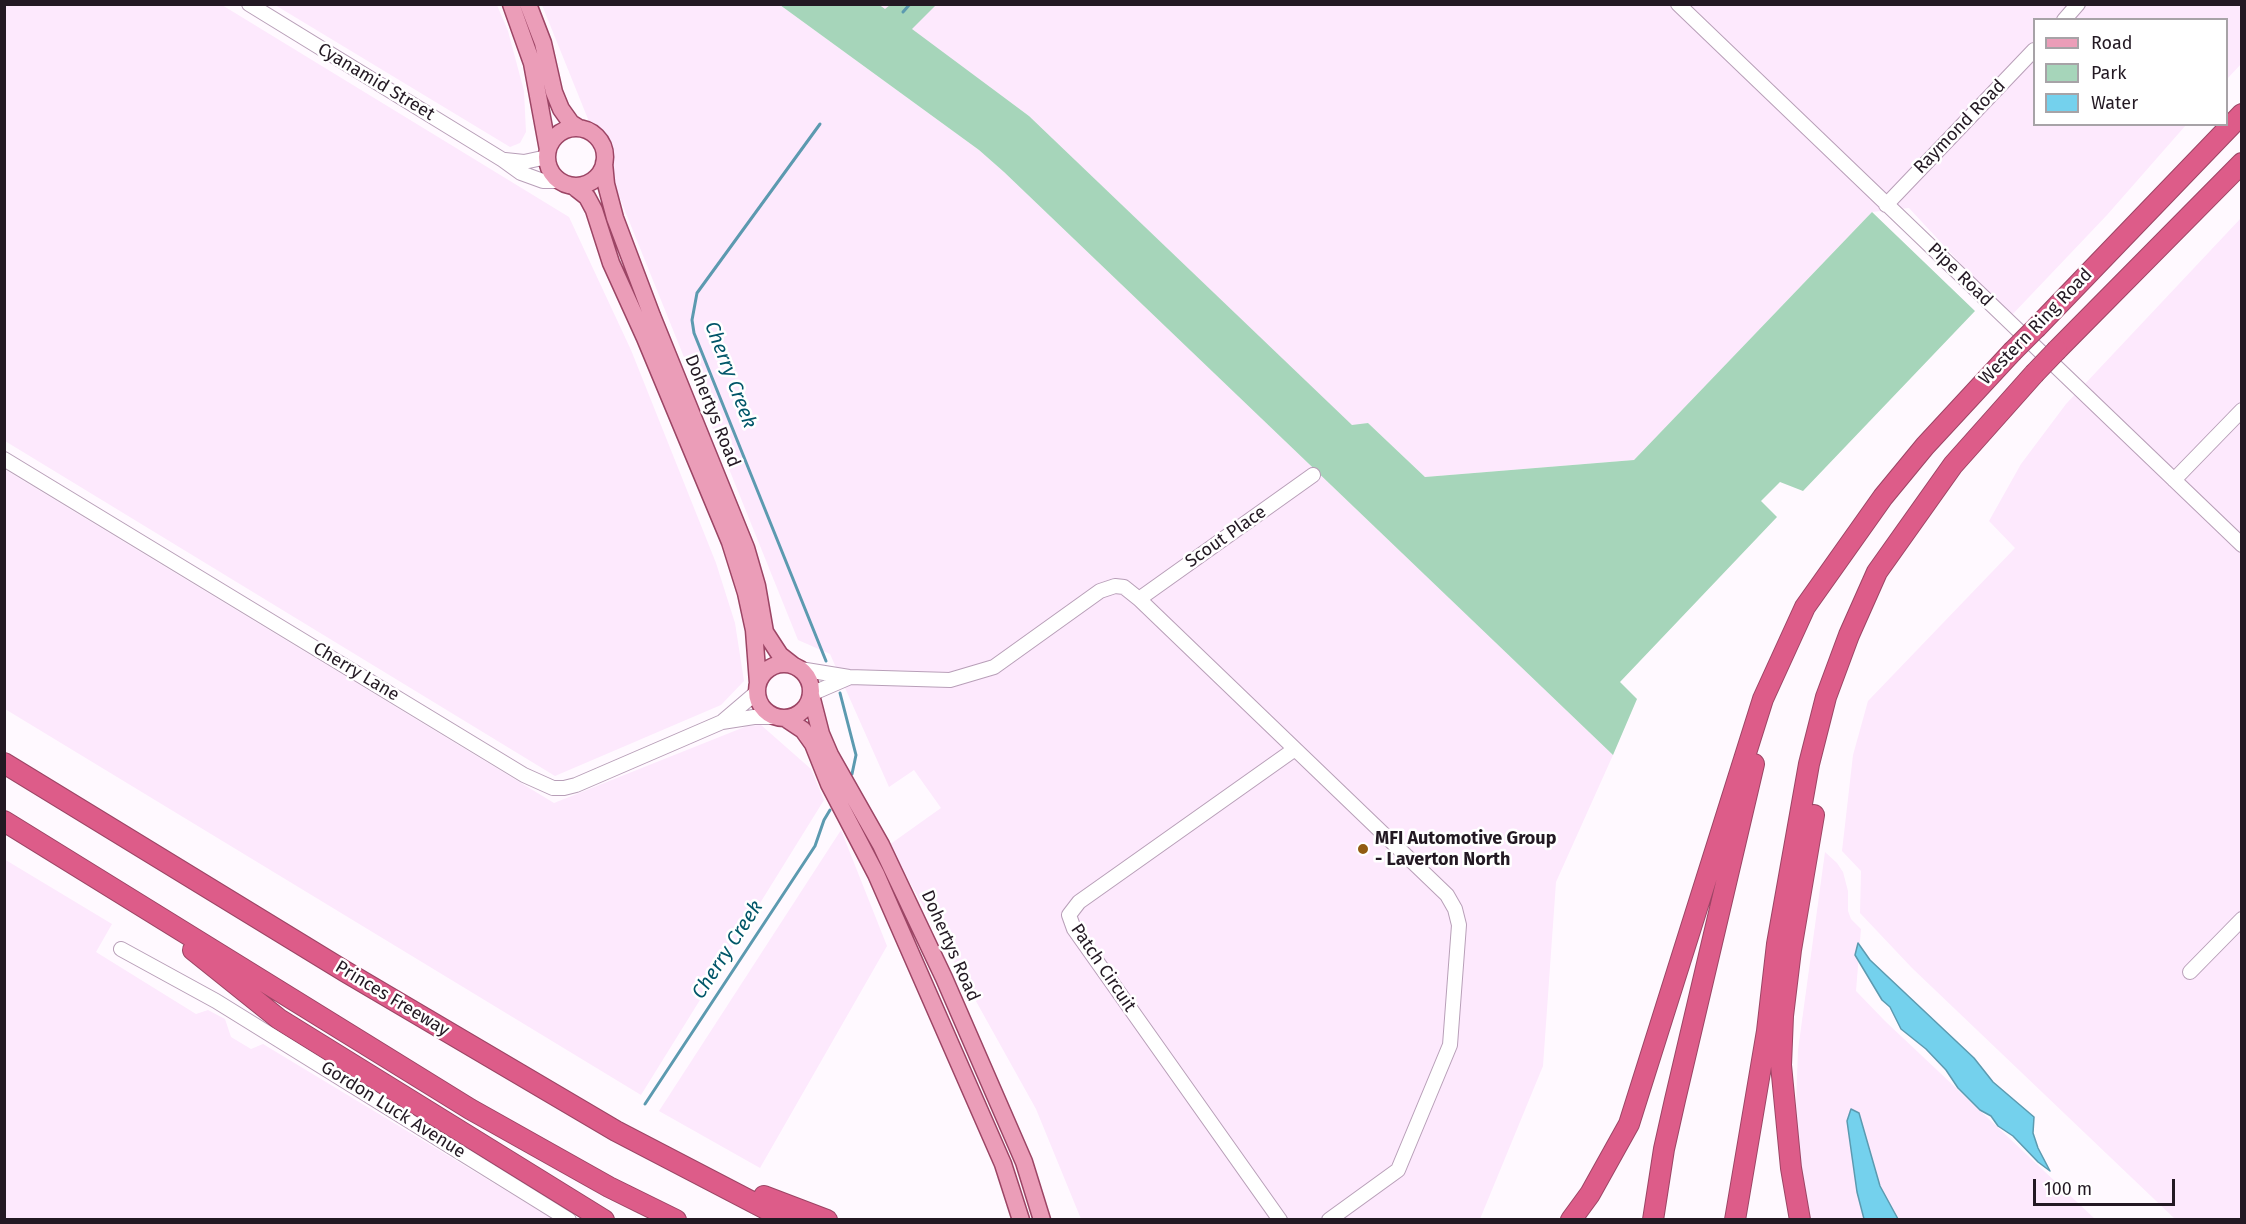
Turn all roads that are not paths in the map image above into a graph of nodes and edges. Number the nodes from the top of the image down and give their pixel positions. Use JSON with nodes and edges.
{"nodes":[{"id":1,"x":249,"y":4,"type":"edge"},
{"id":2,"x":511,"y":4,"type":"edge"},
{"id":3,"x":528,"y":4,"type":"edge"},
{"id":4,"x":1678,"y":4,"type":"edge"},
{"id":5,"x":2078,"y":4,"type":"edge"},
{"id":6,"x":2066,"y":18,"type":"edge"},
{"id":7,"x":2033,"y":51,"type":"edge"},
{"id":8,"x":2241,"y":107,"type":"edge"},
{"id":9,"x":2241,"y":114,"type":"edge"},
{"id":10,"x":2228,"y":124,"type":"edge"},
{"id":11,"x":2227,"y":126,"type":"edge"},
{"id":12,"x":579,"y":128,"type":"junction"},
{"id":13,"x":2216,"y":140,"type":"junction"},
{"id":14,"x":547,"y":153,"type":"junction"},
{"id":15,"x":502,"y":160,"type":"junction"},
{"id":16,"x":604,"y":163,"type":"junction"},
{"id":17,"x":2241,"y":163,"type":"edge"},
{"id":18,"x":566,"y":183,"type":"junction"},
{"id":19,"x":1886,"y":205,"type":"junction"},
{"id":20,"x":2241,"y":410,"type":"edge"},
{"id":21,"x":4,"y":459,"type":"edge"},
{"id":22,"x":1313,"y":475,"type":"dead end"},
{"id":23,"x":2174,"y":480,"type":"junction"},
{"id":24,"x":2241,"y":545,"type":"edge"},
{"id":25,"x":1845,"y":552,"type":"junction"},
{"id":26,"x":1877,"y":572,"type":"junction"},
{"id":27,"x":1139,"y":599,"type":"junction"},
{"id":28,"x":797,"y":668,"type":"junction"},
{"id":29,"x":849,"y":677,"type":"junction"},
{"id":30,"x":757,"y":687,"type":"junction"},
{"id":31,"x":811,"y":694,"type":"junction"},
{"id":32,"x":781,"y":718,"type":"junction"},
{"id":33,"x":722,"y":722,"type":"junction"},
{"id":34,"x":1295,"y":749,"type":"junction"},
{"id":35,"x":4,"y":764,"type":"edge"},
{"id":36,"x":4,"y":821,"type":"edge"},
{"id":37,"x":124,"y":895,"type":"junction"},
{"id":38,"x":2241,"y":919,"type":"edge"},
{"id":39,"x":121,"y":949,"type":"dead end"},
{"id":40,"x":2190,"y":972,"type":"dead end"},
{"id":41,"x":470,"y":1109,"type":"junction"},
{"id":42,"x":616,"y":1131,"type":"junction"},
{"id":43,"x":569,"y":1220,"type":"edge"},
{"id":44,"x":604,"y":1220,"type":"edge"},
{"id":45,"x":653,"y":1220,"type":"edge"},
{"id":46,"x":676,"y":1220,"type":"edge"},
{"id":47,"x":787,"y":1220,"type":"edge"},
{"id":48,"x":827,"y":1220,"type":"edge"},
{"id":49,"x":1021,"y":1220,"type":"edge"},
{"id":50,"x":1042,"y":1220,"type":"edge"},
{"id":51,"x":1280,"y":1220,"type":"edge"},
{"id":52,"x":1329,"y":1220,"type":"edge"},
{"id":53,"x":1571,"y":1220,"type":"edge"},
{"id":54,"x":1653,"y":1220,"type":"edge"},
{"id":55,"x":1735,"y":1220,"type":"edge"},
{"id":56,"x":1800,"y":1220,"type":"edge"}],
"edges":[{"from":1,"to":15,"type":"street","name":"Cyanamid Street"},
{"from":2,"to":14,"type":"main road"},
{"from":3,"to":12,"type":"main road"},
{"from":4,"to":19,"type":"street","name":"Pipe Road"},
{"from":5,"to":6,"type":"street"},
{"from":7,"to":19,"type":"street","name":"Raymond Road"},
{"from":8,"to":10,"type":"highway"},
{"from":9,"to":13,"type":"highway","name":"Western Ring Road"},
{"from":11,"to":13,"type":"highway"},
{"from":12,"to":14,"type":"main road"},
{"from":12,"to":16,"type":"main road"},
{"from":13,"to":25,"type":"highway","name":"Western Ring Road","bridge":true},
{"from":14,"to":15,"type":"street"},
{"from":14,"to":18,"type":"main road"},
{"from":15,"to":18,"type":"street","name":"Cyanamid Street"},
{"from":16,"to":18,"type":"main road"},
{"from":16,"to":28,"type":"main road","name":"Dohertys Road"},
{"from":17,"to":26,"type":"highway","name":"Western Ring Road","bridge":true},
{"from":18,"to":30,"type":"main road","name":"Dohertys Road"},
{"from":19,"to":23,"type":"street","name":"Pipe Road"},
{"from":20,"to":23,"type":"street"},
{"from":21,"to":33,"type":"street","name":"Cherry Lane"},
{"from":22,"to":27,"type":"street","name":"Scout Place"},
{"from":23,"to":24,"type":"street","name":"Pipe Road"},
{"from":25,"to":53,"type":"highway"},
{"from":25,"to":54,"type":"highway"},
{"from":26,"to":55,"type":"highway"},
{"from":26,"to":56,"type":"highway"},
{"from":27,"to":29,"type":"street"},
{"from":27,"to":34,"type":"street"},
{"from":28,"to":29,"type":"street"},
{"from":28,"to":30,"type":"main road"},
{"from":28,"to":31,"type":"main road"},
{"from":29,"to":31,"type":"street"},
{"from":30,"to":32,"type":"main road"},
{"from":30,"to":33,"type":"street","name":"Cherry Lane"},
{"from":31,"to":32,"type":"main road"},
{"from":31,"to":50,"type":"main road","name":"Dohertys Road"},
{"from":32,"to":33,"type":"street","name":"Cherry Lane"},
{"from":32,"to":49,"type":"main road","name":"Dohertys Road"},
{"from":34,"to":51,"type":"street","name":"Patch Circuit"},
{"from":34,"to":52,"type":"street"},
{"from":35,"to":42,"type":"highway","name":"Princes Freeway"},
{"from":36,"to":37,"type":"highway"},
{"from":37,"to":41,"type":"highway"},
{"from":37,"to":44,"type":"highway"},
{"from":38,"to":40,"type":"street"},
{"from":39,"to":43,"type":"street","name":"Gordon Luck Avenue"},
{"from":41,"to":45,"type":"highway"},
{"from":41,"to":46,"type":"highway"},
{"from":42,"to":47,"type":"highway","name":"Princes Freeway"},
{"from":42,"to":48,"type":"highway"}]}
